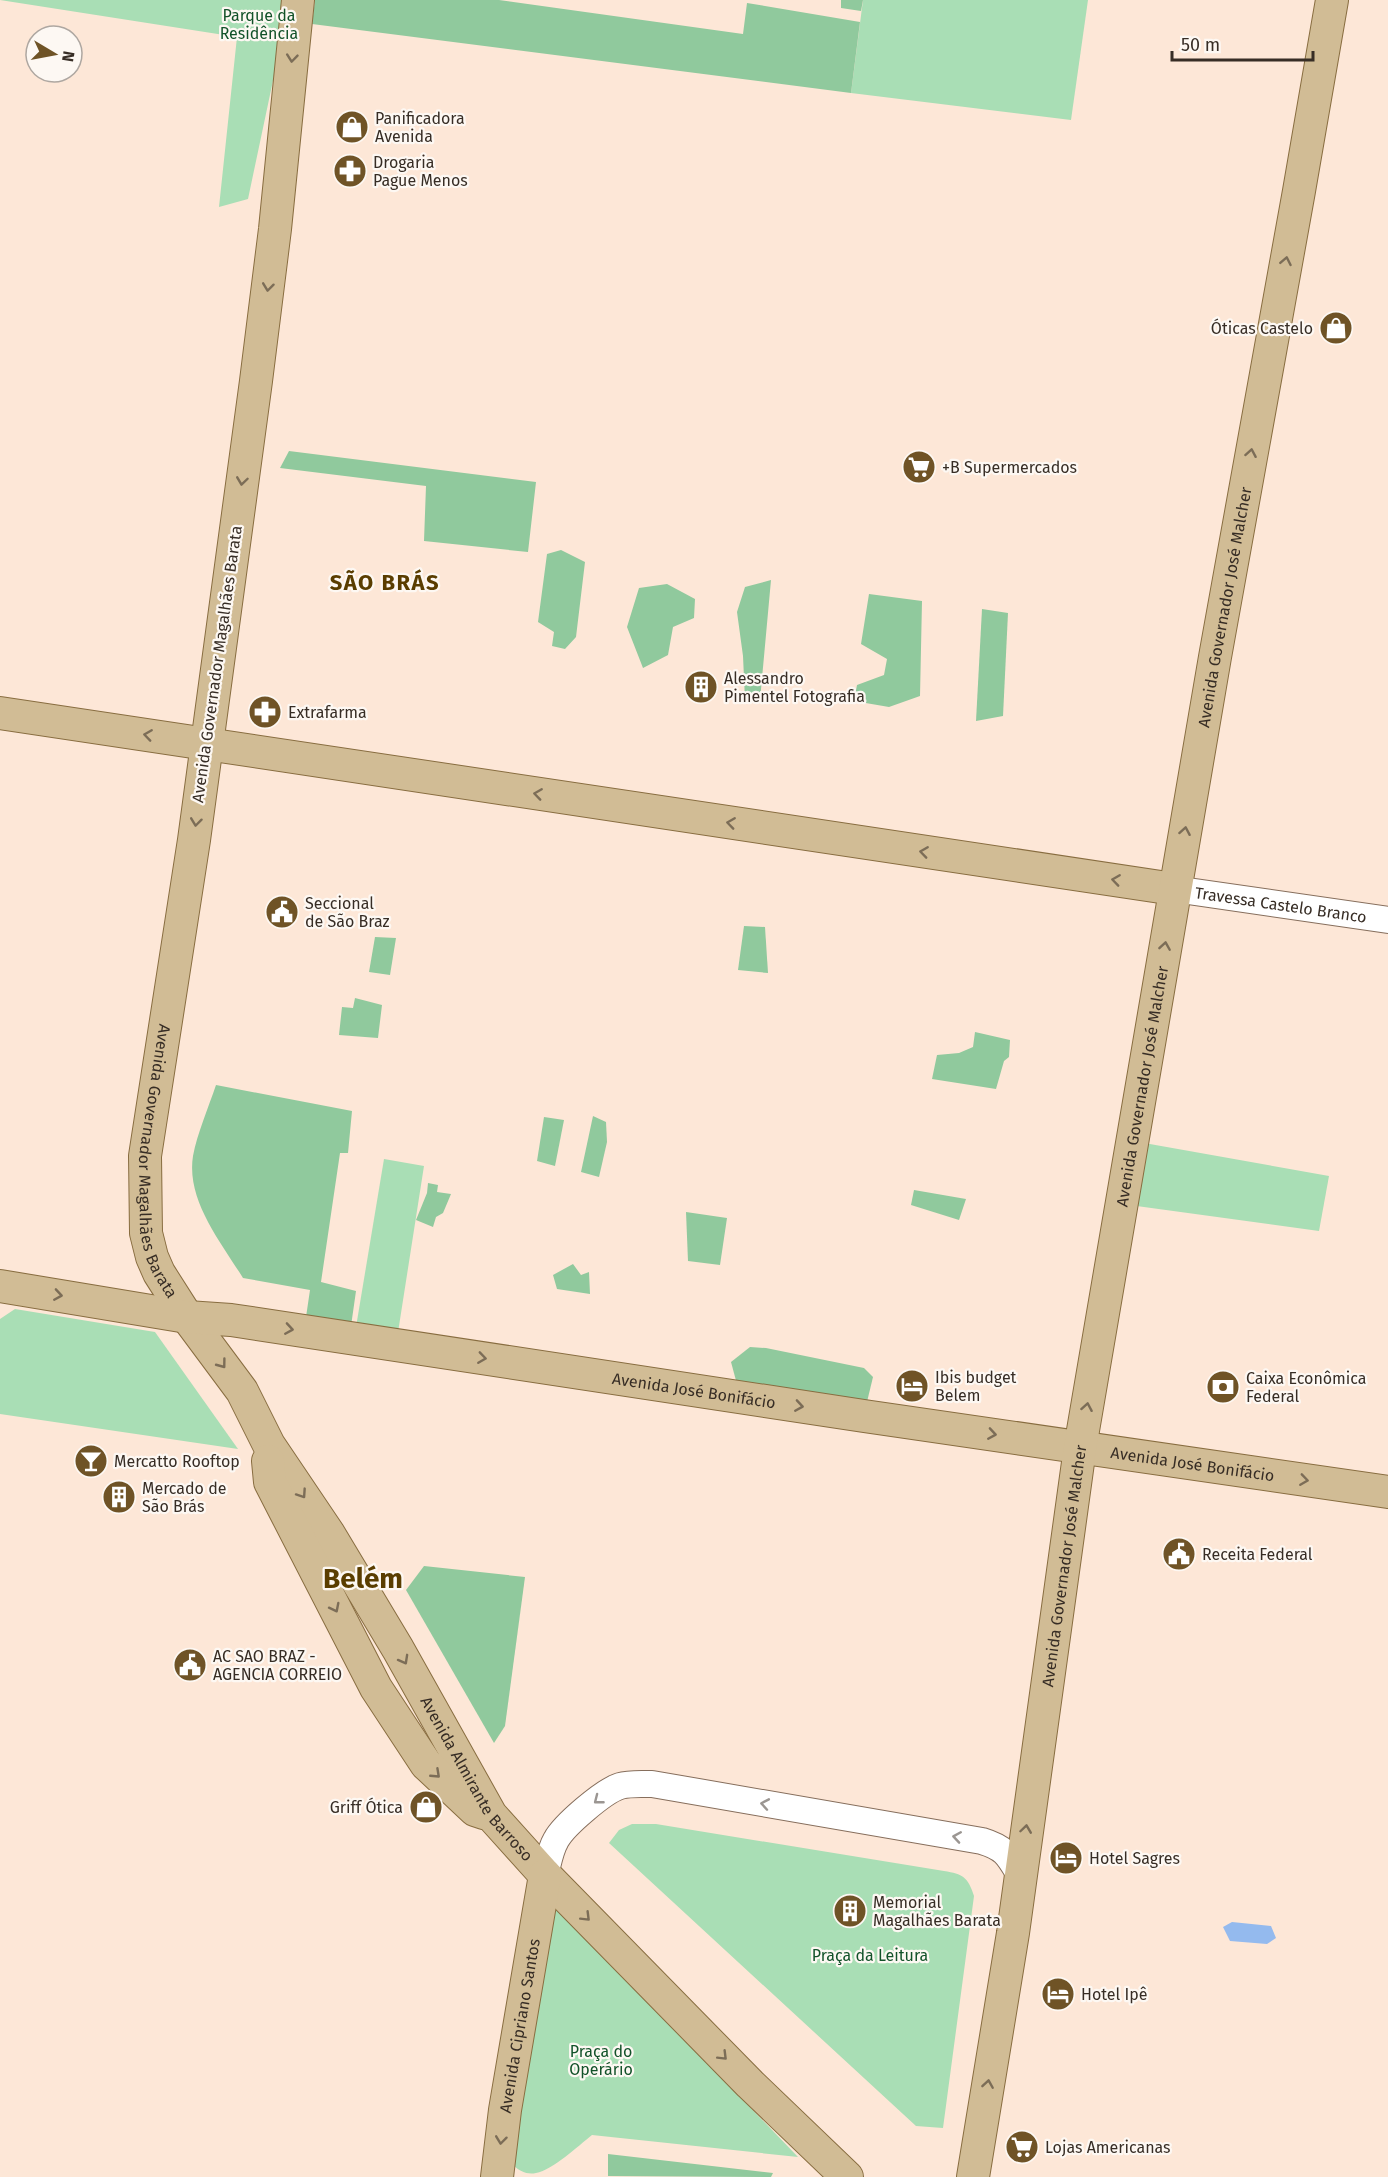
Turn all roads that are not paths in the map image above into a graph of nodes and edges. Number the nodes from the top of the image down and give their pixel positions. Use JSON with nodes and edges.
{"nodes":[{"id":1,"x":298,"y":0,"type":"edge"},
{"id":2,"x":1332,"y":0,"type":"edge"},
{"id":3,"x":0,"y":713,"type":"edge"},
{"id":4,"x":206,"y":743,"type":"junction"},
{"id":5,"x":1174,"y":889,"type":"junction"},
{"id":6,"x":1388,"y":920,"type":"edge"},
{"id":7,"x":0,"y":1286,"type":"edge"},
{"id":8,"x":187,"y":1317,"type":"junction"},
{"id":9,"x":1080,"y":1448,"type":"junction"},
{"id":10,"x":1388,"y":1492,"type":"edge"},
{"id":11,"x":545,"y":1875,"type":"junction"},
{"id":12,"x":1020,"y":1875,"type":"junction"},
{"id":13,"x":497,"y":2177,"type":"edge"},
{"id":14,"x":847,"y":2177,"type":"edge"},
{"id":15,"x":973,"y":2177,"type":"edge"}],
"edges":[{"from":1,"to":4,"type":"main road","name":"Avenida Governador Magalhães Barata","one_way":true},
{"from":5,"to":2,"type":"main road","name":"Avenida Governador José Malcher","one_way":true},
{"from":4,"to":3,"type":"main road","one_way":true},
{"from":5,"to":4,"type":"main road","one_way":true},
{"from":4,"to":8,"type":"main road","name":"Avenida Governador Magalhães Barata","one_way":true},
{"from":5,"to":6,"type":"street","name":"Travessa Castelo Branco"},
{"from":9,"to":5,"type":"main road","name":"Avenida Governador José Malcher","one_way":true},
{"from":7,"to":8,"type":"main road","name":"Avenida José Bonifácio","one_way":true},
{"from":8,"to":9,"type":"main road","name":"Avenida José Bonifácio","one_way":true},
{"from":8,"to":11,"type":"main road","name":"Avenida Almirante Barroso","one_way":true},
{"from":9,"to":10,"type":"main road","name":"Avenida José Bonifácio","one_way":true},
{"from":12,"to":9,"type":"main road","name":"Avenida Governador José Malcher","one_way":true},
{"from":12,"to":11,"type":"street","one_way":true},
{"from":11,"to":13,"type":"main road","name":"Avenida Cipriano Santos","one_way":true},
{"from":11,"to":14,"type":"main road","name":"Avenida Almirante Barroso","one_way":true},
{"from":15,"to":12,"type":"main road","name":"Avenida Governador José Malcher","one_way":true}]}
